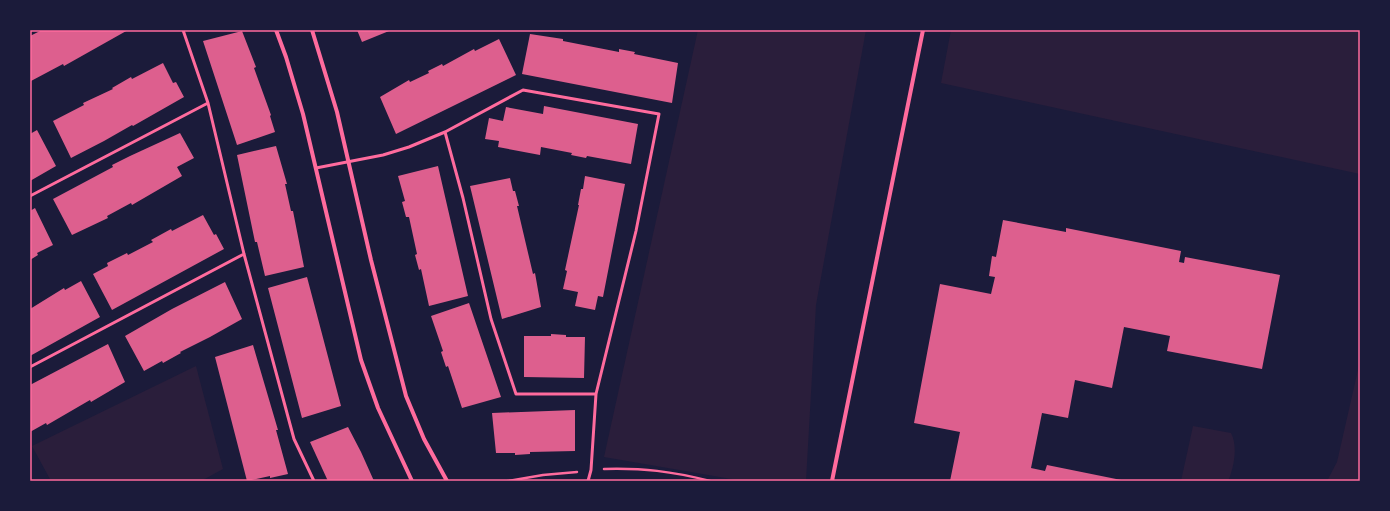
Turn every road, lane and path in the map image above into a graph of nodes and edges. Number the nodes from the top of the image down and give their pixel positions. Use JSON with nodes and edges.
{"nodes":[{"id":1,"x":183,"y":30,"type":"edge"},
{"id":2,"x":276,"y":30,"type":"edge"},
{"id":3,"x":312,"y":30,"type":"edge"},
{"id":4,"x":923,"y":30,"type":"edge"},
{"id":5,"x":208,"y":103,"type":"junction"},
{"id":6,"x":445,"y":132,"type":"junction"},
{"id":7,"x":349,"y":160,"type":"junction"},
{"id":8,"x":316,"y":168,"type":"junction"},
{"id":9,"x":30,"y":196,"type":"edge"},
{"id":10,"x":244,"y":254,"type":"junction"},
{"id":11,"x":30,"y":367,"type":"edge"},
{"id":12,"x":596,"y":394,"type":"junction"},
{"id":13,"x":591,"y":470,"type":"junction"},
{"id":14,"x":314,"y":481,"type":"edge"},
{"id":15,"x":412,"y":481,"type":"edge"},
{"id":16,"x":447,"y":481,"type":"edge"},
{"id":17,"x":508,"y":481,"type":"edge"},
{"id":18,"x":588,"y":481,"type":"edge"},
{"id":19,"x":710,"y":481,"type":"edge"},
{"id":20,"x":832,"y":481,"type":"edge"}],
"edges":[{"from":1,"to":5,"type":"lane"},
{"from":2,"to":8,"type":"street"},
{"from":3,"to":7,"type":"street"},
{"from":4,"to":20,"type":"street"},
{"from":5,"to":9,"type":"lane"},
{"from":5,"to":10,"type":"lane"},
{"from":6,"to":7,"type":"lane"},
{"from":6,"to":12,"type":"lane"},
{"from":6,"to":12,"type":"lane"},
{"from":7,"to":8,"type":"lane"},
{"from":7,"to":16,"type":"street"},
{"from":8,"to":15,"type":"street"},
{"from":10,"to":11,"type":"lane"},
{"from":10,"to":14,"type":"lane"},
{"from":12,"to":13,"type":"lane"},
{"from":13,"to":17,"type":"path"},
{"from":13,"to":18,"type":"lane"},
{"from":13,"to":19,"type":"path"}]}
